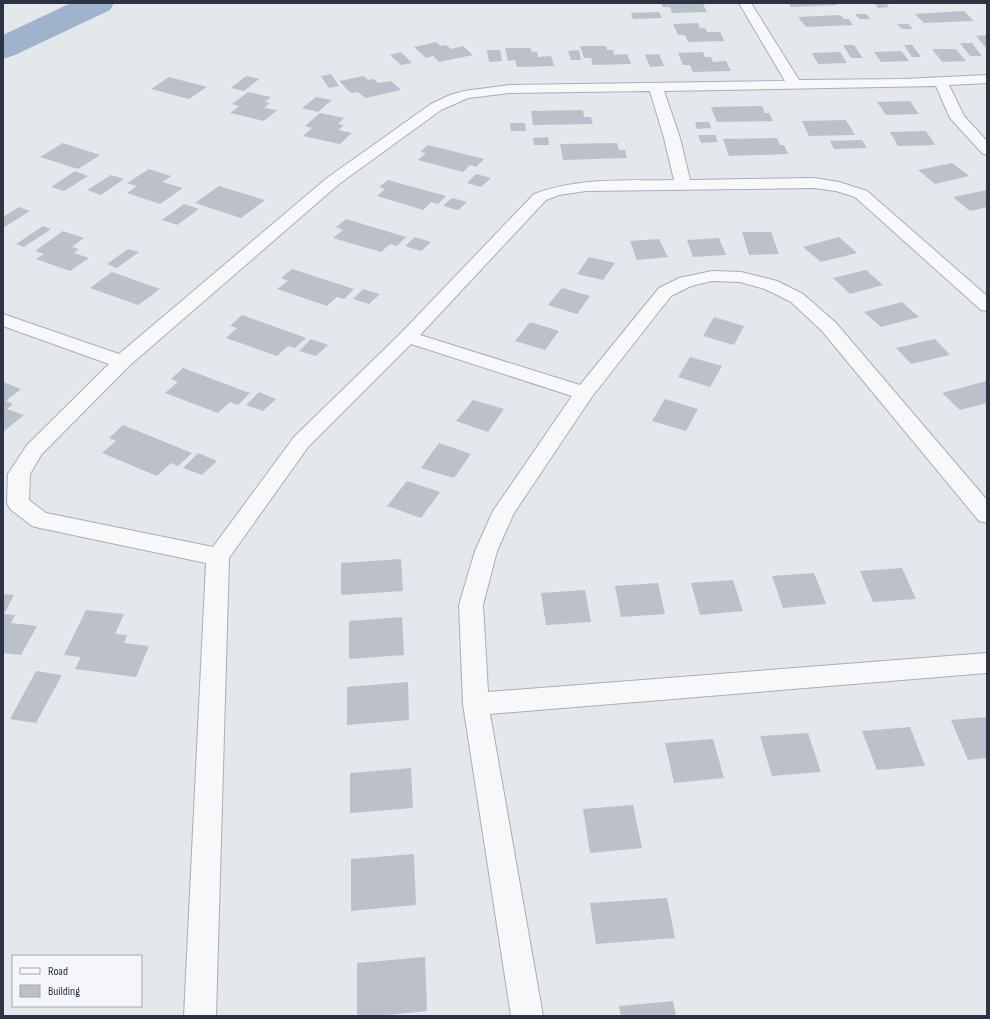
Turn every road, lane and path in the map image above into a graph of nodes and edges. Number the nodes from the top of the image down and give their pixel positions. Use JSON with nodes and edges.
{"nodes":[{"id":1,"x":745,"y":3,"type":"edge"},
{"id":2,"x":987,"y":79,"type":"edge"},
{"id":3,"x":941,"y":82,"type":"junction"},
{"id":4,"x":795,"y":85,"type":"junction"},
{"id":5,"x":655,"y":86,"type":"junction"},
{"id":6,"x":987,"y":150,"type":"edge"},
{"id":7,"x":683,"y":185,"type":"junction"},
{"id":8,"x":987,"y":306,"type":"edge"},
{"id":9,"x":3,"y":320,"type":"edge"},
{"id":10,"x":408,"y":337,"type":"junction"},
{"id":11,"x":122,"y":362,"type":"junction"},
{"id":12,"x":584,"y":394,"type":"junction"},
{"id":13,"x":987,"y":516,"type":"edge"},
{"id":14,"x":218,"y":557,"type":"junction"},
{"id":15,"x":987,"y":663,"type":"edge"},
{"id":16,"x":476,"y":704,"type":"junction"},
{"id":17,"x":200,"y":1016,"type":"edge"},
{"id":18,"x":527,"y":1016,"type":"edge"}],
"edges":[{"from":1,"to":4,"type":"street"},
{"from":2,"to":3,"type":"street"},
{"from":3,"to":4,"type":"street"},
{"from":3,"to":6,"type":"street"},
{"from":4,"to":5,"type":"street"},
{"from":5,"to":7,"type":"street"},
{"from":5,"to":11,"type":"street"},
{"from":7,"to":8,"type":"street"},
{"from":7,"to":10,"type":"street"},
{"from":9,"to":11,"type":"street"},
{"from":10,"to":12,"type":"street"},
{"from":10,"to":14,"type":"street"},
{"from":11,"to":14,"type":"street"},
{"from":12,"to":13,"type":"street"},
{"from":12,"to":16,"type":"street"},
{"from":14,"to":17,"type":"street"},
{"from":15,"to":16,"type":"street"},
{"from":16,"to":18,"type":"street"}]}
